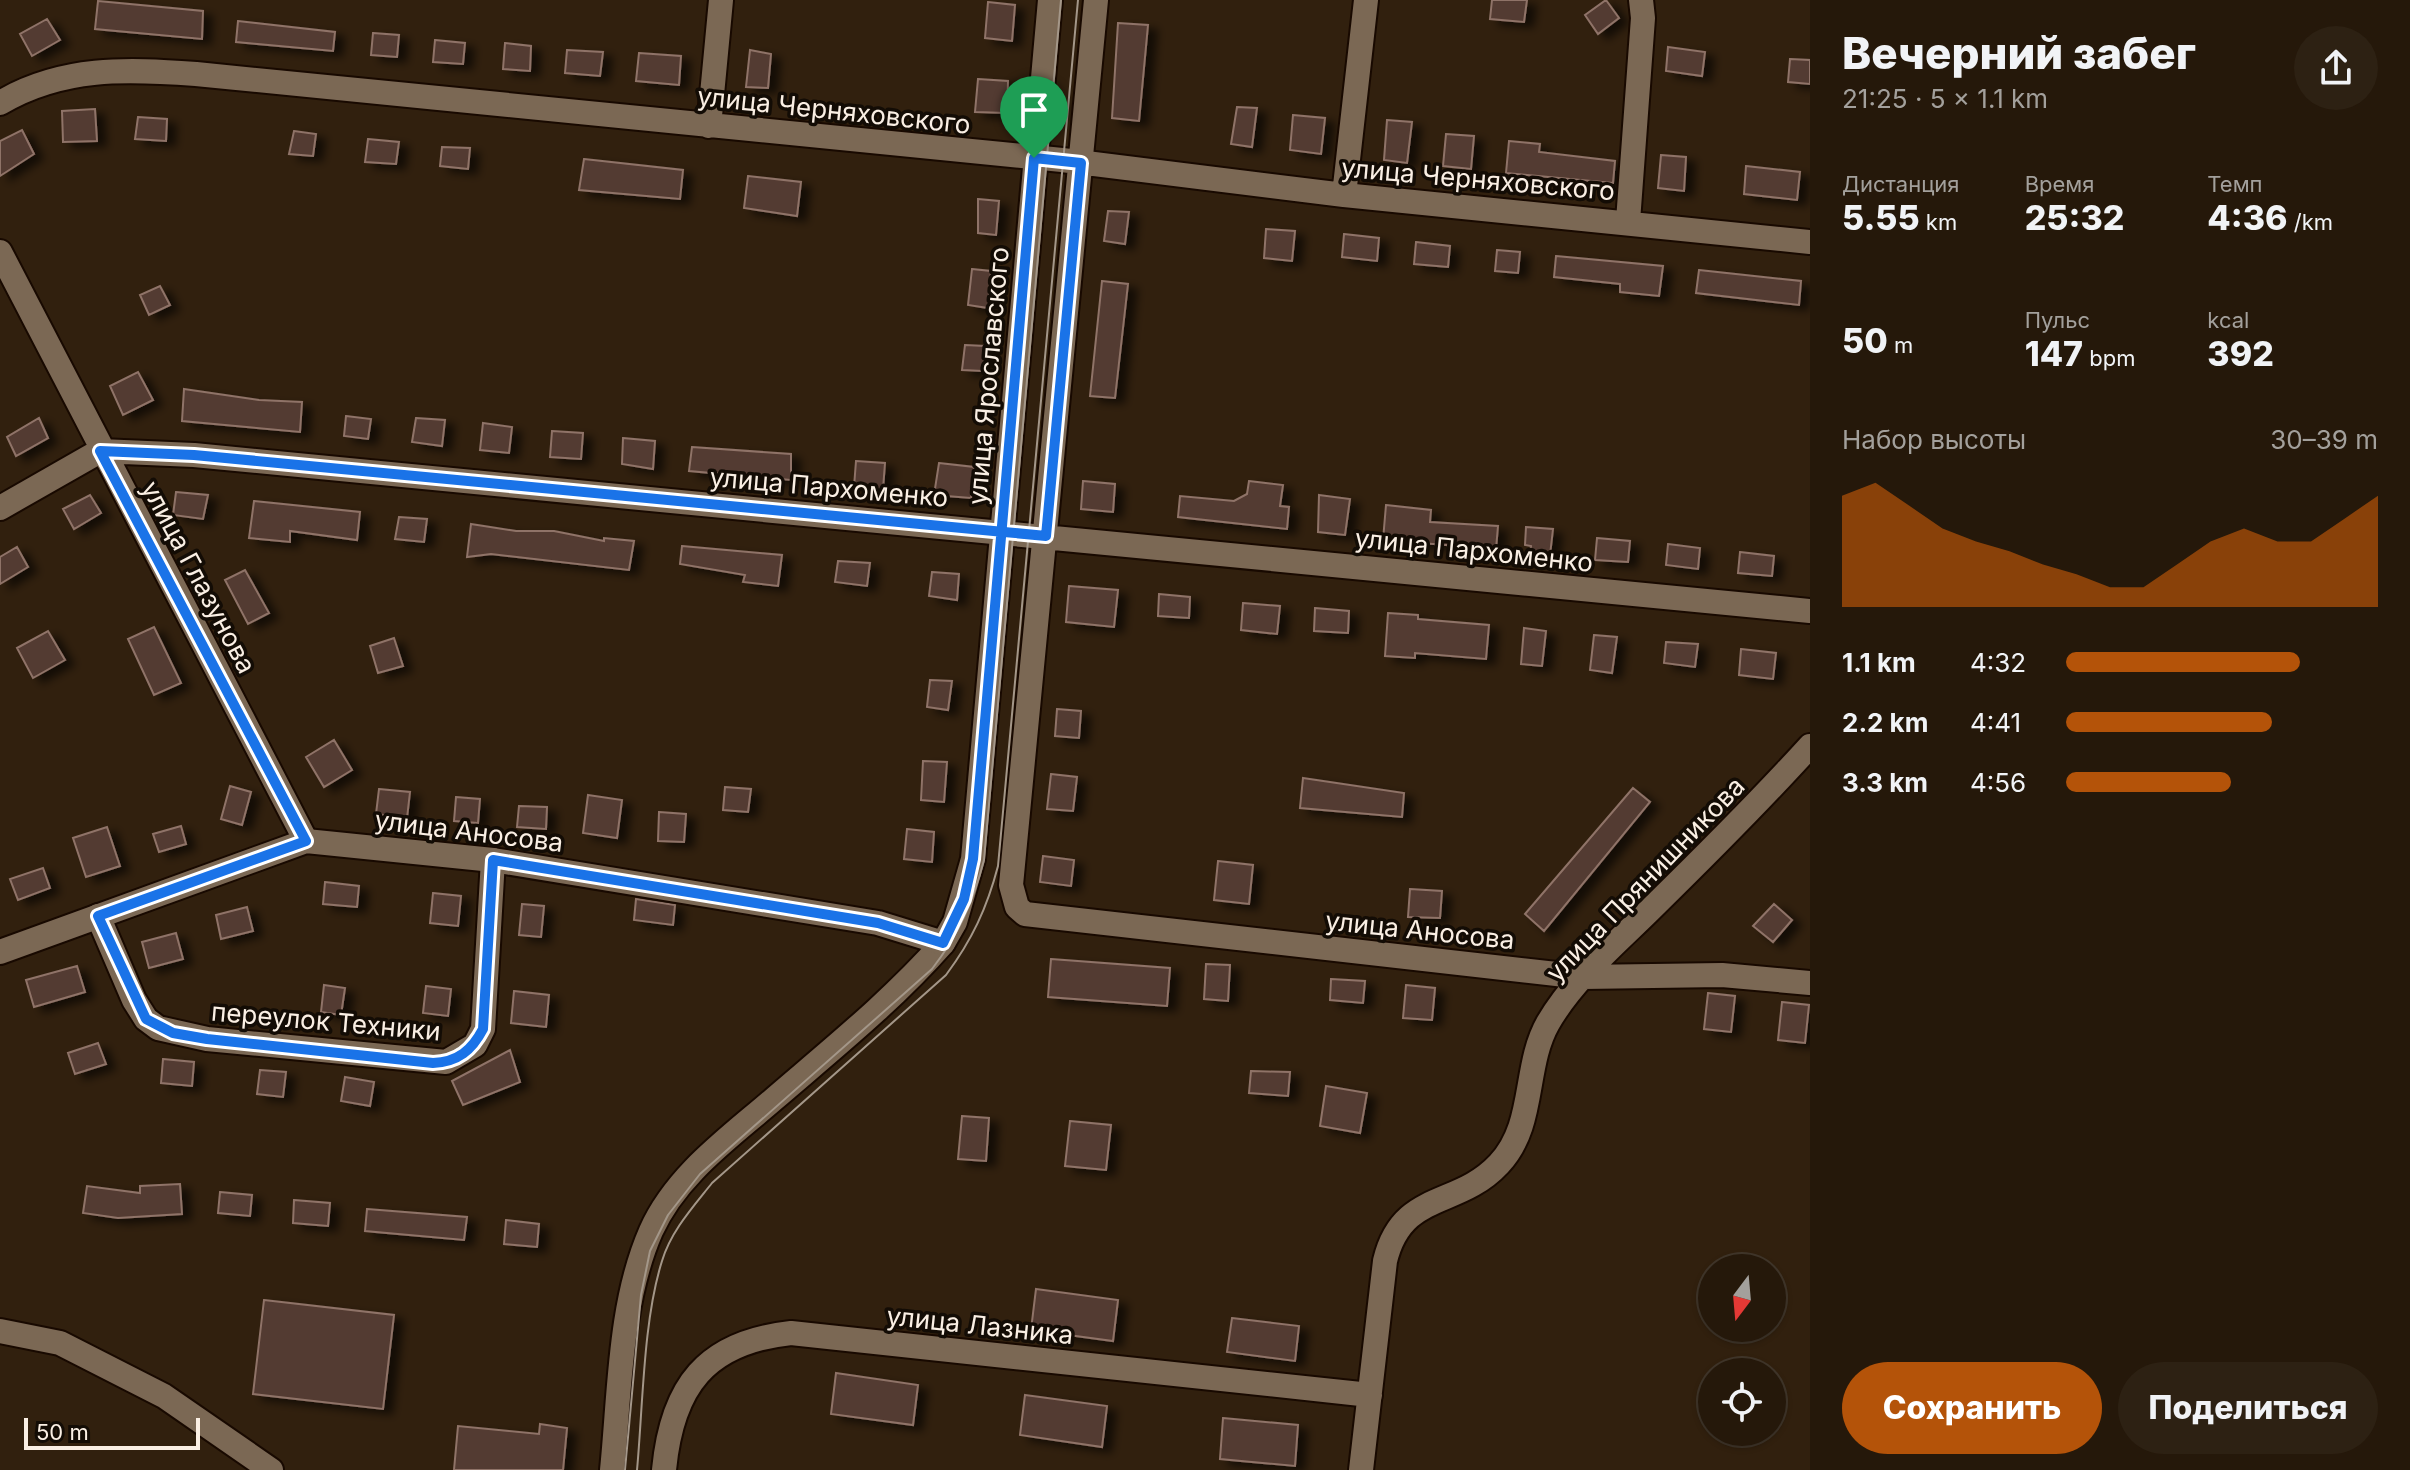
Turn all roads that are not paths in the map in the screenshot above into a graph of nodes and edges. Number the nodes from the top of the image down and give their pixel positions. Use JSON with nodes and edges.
{"nodes":[{"id":1,"x":721,"y":0,"type":"edge"},
{"id":2,"x":1050,"y":0,"type":"edge"},
{"id":3,"x":1096,"y":0,"type":"edge"},
{"id":4,"x":1366,"y":0,"type":"edge"},
{"id":5,"x":1641,"y":0,"type":"edge"},
{"id":6,"x":0,"y":103,"type":"edge"},
{"id":7,"x":709,"y":126,"type":"junction"},
{"id":8,"x":1034,"y":158,"type":"junction"},
{"id":9,"x":1081,"y":163,"type":"junction"},
{"id":10,"x":1344,"y":195,"type":"junction"},
{"id":11,"x":1628,"y":221,"type":"junction"},
{"id":12,"x":1810,"y":242,"type":"edge"},
{"id":13,"x":0,"y":252,"type":"edge"},
{"id":14,"x":100,"y":451,"type":"junction"},
{"id":15,"x":0,"y":508,"type":"edge"},
{"id":16,"x":1004,"y":532,"type":"junction"},
{"id":17,"x":1046,"y":536,"type":"junction"},
{"id":18,"x":1810,"y":611,"type":"edge"},
{"id":19,"x":1810,"y":746,"type":"edge"},
{"id":20,"x":306,"y":841,"type":"junction"},
{"id":21,"x":493,"y":860,"type":"junction"},
{"id":22,"x":98,"y":916,"type":"junction"},
{"id":23,"x":943,"y":943,"type":"junction"},
{"id":24,"x":0,"y":952,"type":"edge"},
{"id":25,"x":1583,"y":977,"type":"junction"},
{"id":26,"x":1810,"y":983,"type":"edge"},
{"id":27,"x":0,"y":1331,"type":"edge"},
{"id":28,"x":1370,"y":1395,"type":"junction"},
{"id":29,"x":271,"y":1470,"type":"edge"},
{"id":30,"x":612,"y":1470,"type":"edge"},
{"id":31,"x":664,"y":1470,"type":"edge"},
{"id":32,"x":1361,"y":1470,"type":"edge"}],
"edges":[{"from":1,"to":7,"type":"street"},
{"from":2,"to":8,"type":"street","name":"улица Ярославского"},
{"from":3,"to":9,"type":"street"},
{"from":4,"to":10,"type":"street"},
{"from":5,"to":11,"type":"street"},
{"from":6,"to":7,"type":"street","name":"улица Черняховского"},
{"from":7,"to":8,"type":"street","name":"улица Черняховского"},
{"from":8,"to":9,"type":"street","name":"улица Черняховского"},
{"from":8,"to":16,"type":"street","name":"улица Ярославского"},
{"from":9,"to":10,"type":"street","name":"улица Черняховского"},
{"from":9,"to":17,"type":"street"},
{"from":10,"to":11,"type":"street","name":"улица Черняховского"},
{"from":11,"to":12,"type":"street","name":"улица Черняховского"},
{"from":13,"to":14,"type":"street","name":"улица Глазунова"},
{"from":14,"to":15,"type":"street"},
{"from":14,"to":16,"type":"street","name":"улица Пархоменко"},
{"from":14,"to":20,"type":"street","name":"улица Глазунова"},
{"from":16,"to":17,"type":"street","name":"улица Пархоменко"},
{"from":16,"to":23,"type":"street","name":"улица Ярославского"},
{"from":17,"to":18,"type":"street","name":"улица Пархоменко"},
{"from":17,"to":25,"type":"street","name":"улица Аносова"},
{"from":19,"to":25,"type":"street","name":"улица Прянишникова"},
{"from":20,"to":21,"type":"street","name":"улица Аносова"},
{"from":20,"to":22,"type":"street","name":"улица Аносова"},
{"from":21,"to":22,"type":"street","name":"переулок Техники"},
{"from":21,"to":23,"type":"street","name":"улица Аносова"},
{"from":22,"to":24,"type":"street","name":"улица Аносова"},
{"from":23,"to":30,"type":"street"},
{"from":25,"to":26,"type":"street","name":"улица Аносова"},
{"from":25,"to":28,"type":"street","name":"улица Прянишникова"},
{"from":27,"to":29,"type":"street"},
{"from":28,"to":31,"type":"street","name":"улица Лазника"},
{"from":28,"to":32,"type":"street","name":"улица Прянишникова"}]}
